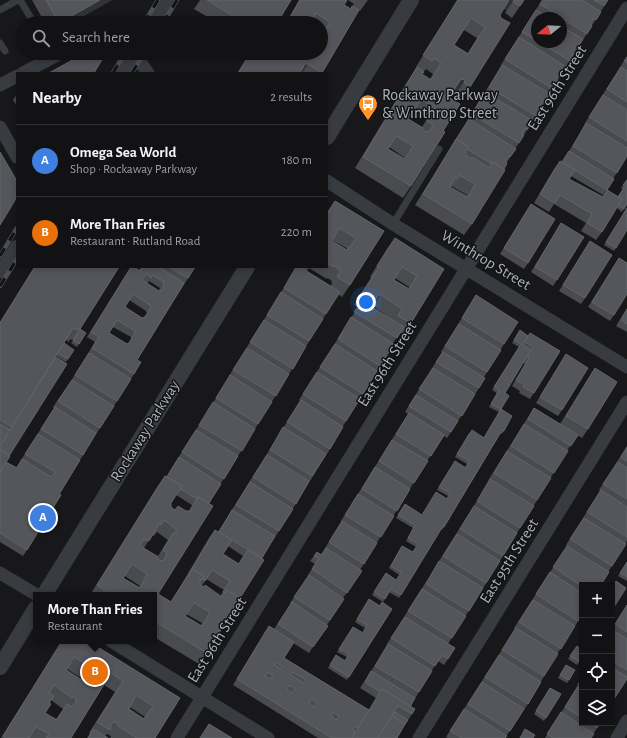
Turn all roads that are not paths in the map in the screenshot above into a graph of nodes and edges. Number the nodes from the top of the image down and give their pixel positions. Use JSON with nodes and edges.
{"nodes":[{"id":1,"x":19,"y":0,"type":"edge"},
{"id":2,"x":168,"y":0,"type":"edge"},
{"id":3,"x":411,"y":0,"type":"edge"},
{"id":4,"x":627,"y":8,"type":"edge"},
{"id":5,"x":0,"y":10,"type":"edge"},
{"id":6,"x":29,"y":16,"type":"edge"},
{"id":7,"x":158,"y":16,"type":"edge"},
{"id":8,"x":0,"y":43,"type":"edge"},
{"id":9,"x":5,"y":51,"type":"dead end"},
{"id":10,"x":46,"y":60,"type":"edge"},
{"id":11,"x":130,"y":60,"type":"edge"},
{"id":12,"x":139,"y":60,"type":"edge"},
{"id":13,"x":25,"y":72,"type":"edge"},
{"id":14,"x":124,"y":72,"type":"edge"},
{"id":15,"x":147,"y":72,"type":"edge"},
{"id":16,"x":16,"y":77,"type":"edge"},
{"id":17,"x":0,"y":85,"type":"edge"},
{"id":18,"x":0,"y":127,"type":"edge"},
{"id":19,"x":328,"y":135,"type":"edge"},
{"id":20,"x":439,"y":149,"type":"edge"},
{"id":21,"x":16,"y":155,"type":"edge"},
{"id":22,"x":328,"y":183,"type":"edge"},
{"id":23,"x":393,"y":224,"type":"junction"},
{"id":24,"x":16,"y":248,"type":"edge"},
{"id":25,"x":246,"y":268,"type":"edge"},
{"id":26,"x":467,"y":268,"type":"junction"},
{"id":27,"x":0,"y":272,"type":"edge"},
{"id":28,"x":627,"y":367,"type":"edge"},
{"id":29,"x":627,"y":402,"type":"edge"},
{"id":30,"x":0,"y":573,"type":"edge"},
{"id":31,"x":46,"y":592,"type":"edge"},
{"id":32,"x":33,"y":593,"type":"edge"},
{"id":33,"x":33,"y":613,"type":"edge"},
{"id":34,"x":116,"y":644,"type":"edge"},
{"id":35,"x":0,"y":667,"type":"edge"},
{"id":36,"x":202,"y":697,"type":"junction"},
{"id":37,"x":627,"y":721,"type":"edge"},
{"id":38,"x":177,"y":738,"type":"edge"},
{"id":39,"x":268,"y":738,"type":"edge"},
{"id":40,"x":419,"y":738,"type":"edge"},
{"id":41,"x":617,"y":738,"type":"edge"}],
"edges":[{"from":1,"to":5,"type":"lane"},
{"from":1,"to":6,"type":"lane"},
{"from":2,"to":7,"type":"street"},
{"from":3,"to":19,"type":"street"},
{"from":4,"to":26,"type":"street","name":"East 96th Street"},
{"from":8,"to":9,"type":"lane"},
{"from":10,"to":13,"type":"street"},
{"from":11,"to":14,"type":"street"},
{"from":12,"to":15,"type":"street"},
{"from":16,"to":17,"type":"street"},
{"from":18,"to":21,"type":"street"},
{"from":20,"to":23,"type":"lane"},
{"from":22,"to":23,"type":"street","name":"Winthrop Street"},
{"from":23,"to":26,"type":"street","name":"Winthrop Street"},
{"from":24,"to":27,"type":"street"},
{"from":25,"to":31,"type":"street","name":"Rockaway Parkway"},
{"from":26,"to":28,"type":"street","name":"Winthrop Street"},
{"from":26,"to":36,"type":"street","name":"East 96th Street"},
{"from":29,"to":40,"type":"street","name":"East 95th Street"},
{"from":30,"to":32,"type":"street"},
{"from":33,"to":35,"type":"street"},
{"from":34,"to":36,"type":"street"},
{"from":36,"to":38,"type":"street","name":"East 96th Street"},
{"from":36,"to":39,"type":"street"},
{"from":37,"to":41,"type":"street"}]}
